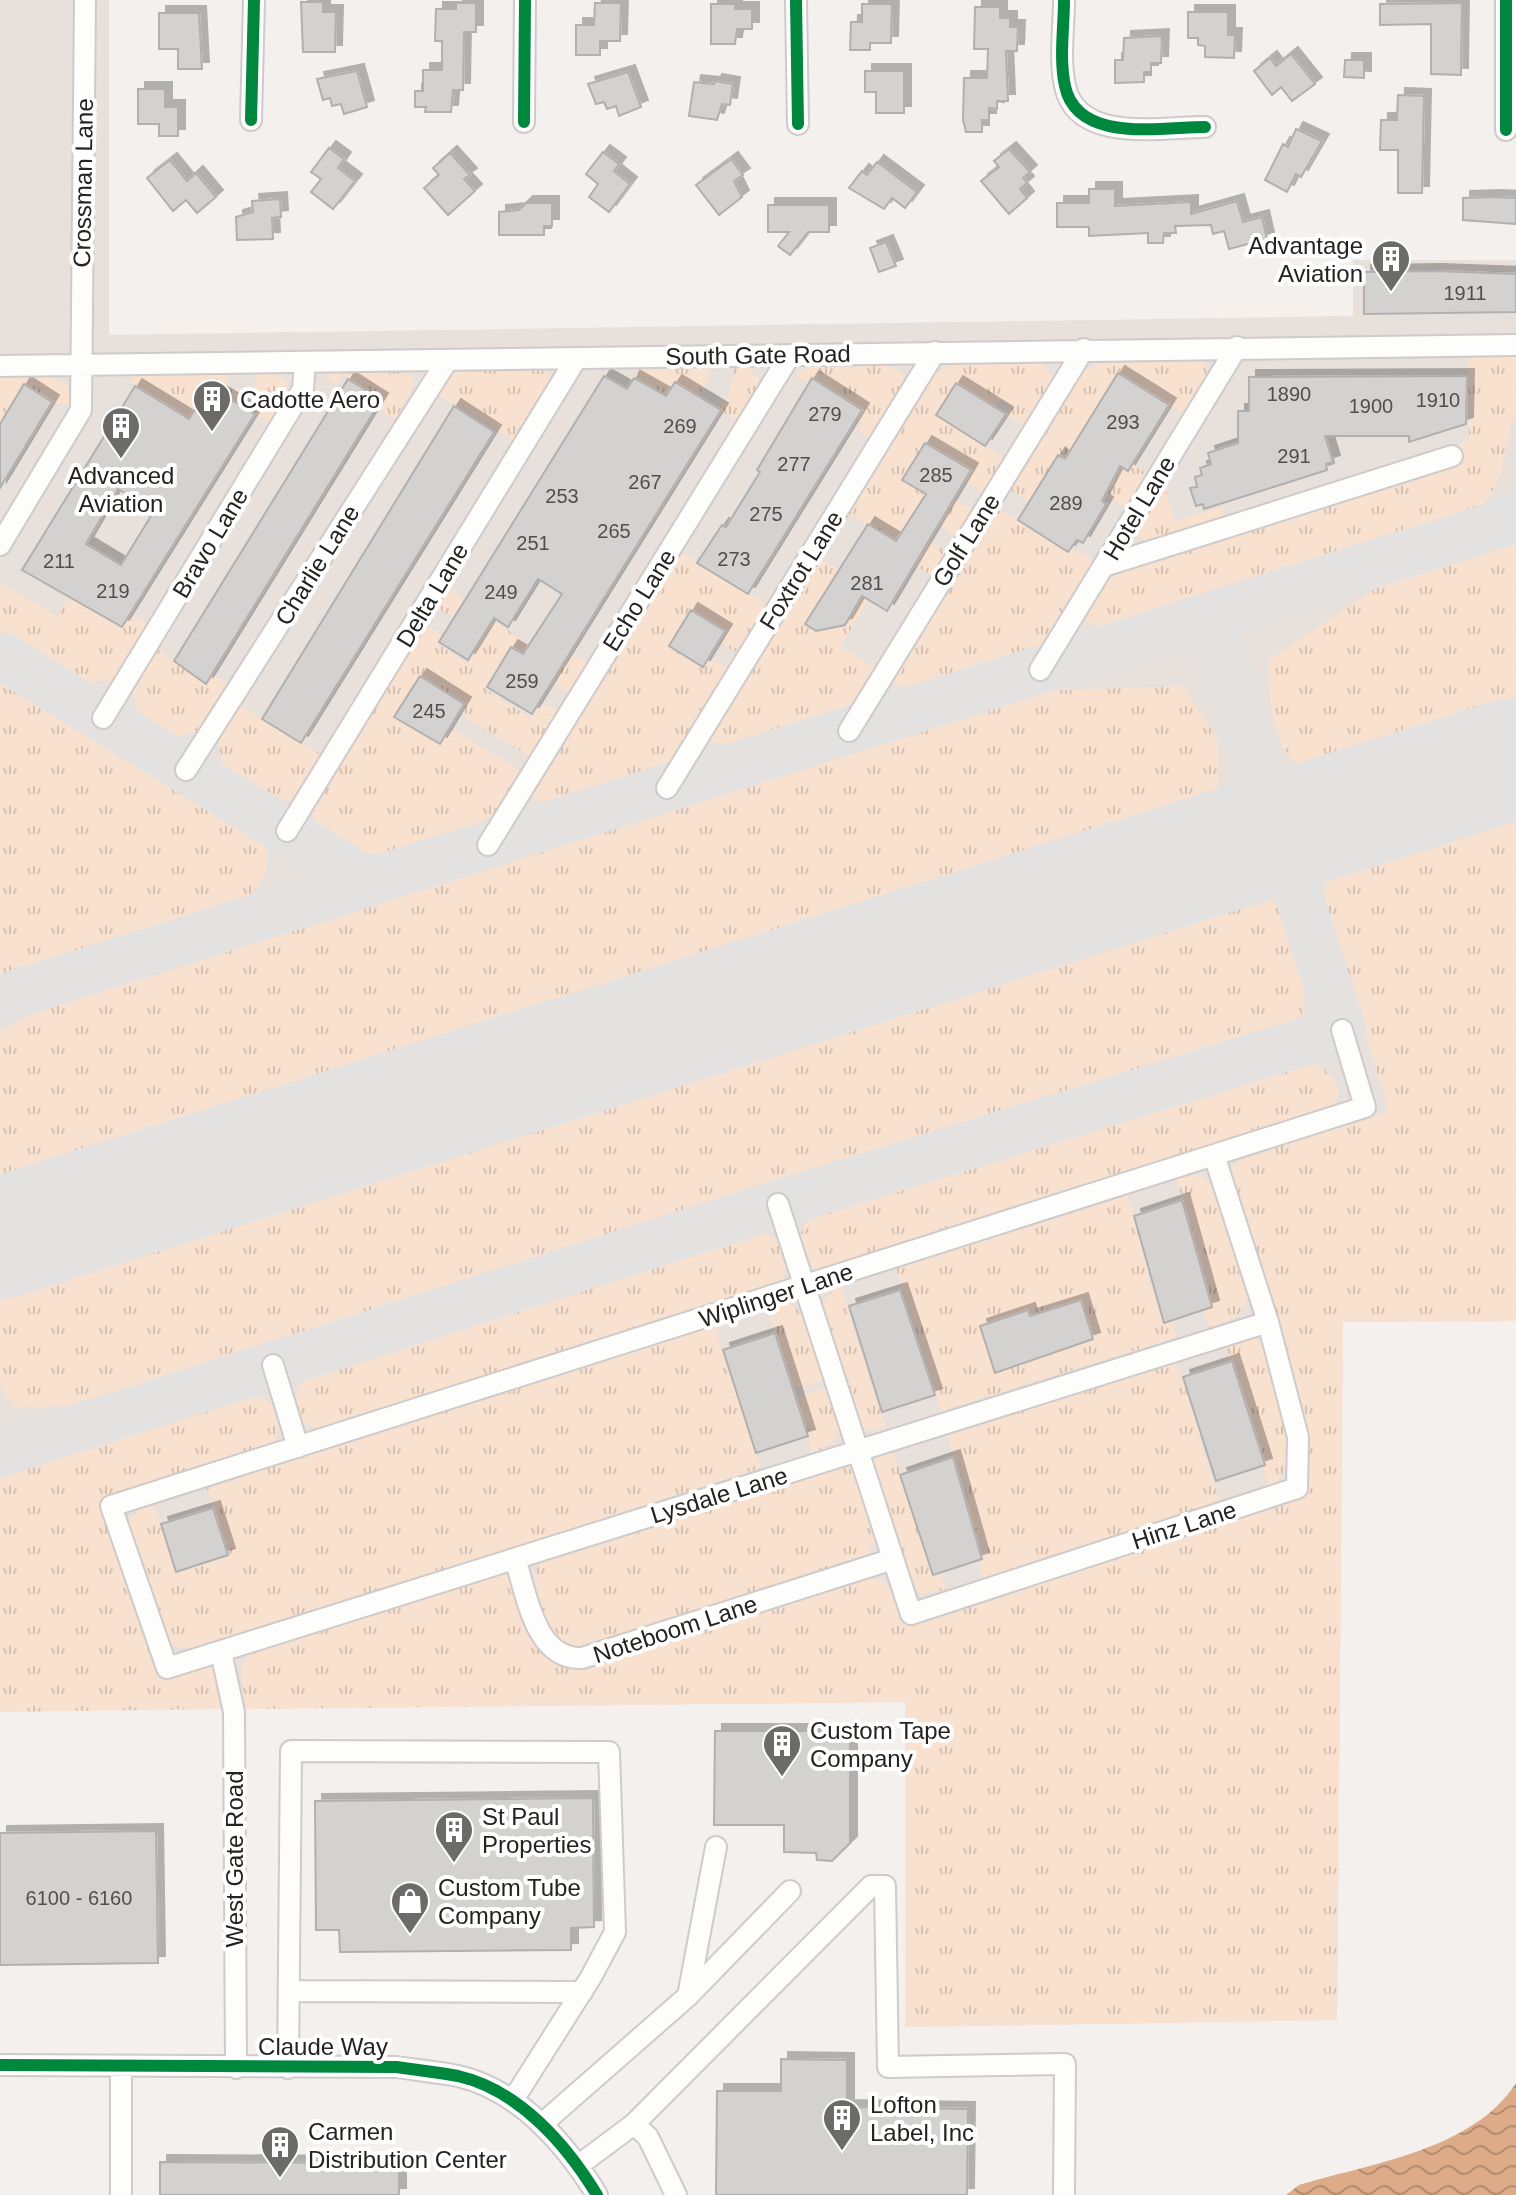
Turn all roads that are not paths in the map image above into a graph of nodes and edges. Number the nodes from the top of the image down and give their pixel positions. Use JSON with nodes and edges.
{"nodes":[{"id":1,"x":85,"y":0,"type":"edge"},
{"id":2,"x":254,"y":0,"type":"edge"},
{"id":3,"x":525,"y":0,"type":"edge"},
{"id":4,"x":796,"y":0,"type":"edge"},
{"id":5,"x":1064,"y":0,"type":"edge"},
{"id":6,"x":1506,"y":0,"type":"edge"},
{"id":7,"x":251,"y":120,"type":"dead end"},
{"id":8,"x":524,"y":122,"type":"dead end"},
{"id":9,"x":798,"y":124,"type":"dead end"},
{"id":10,"x":1205,"y":127,"type":"dead end"},
{"id":11,"x":1506,"y":130,"type":"dead end"},
{"id":12,"x":1516,"y":345,"type":"edge"},
{"id":13,"x":1237,"y":347,"type":"junction"},
{"id":14,"x":1084,"y":349,"type":"junction"},
{"id":15,"x":935,"y":352,"type":"junction"},
{"id":16,"x":790,"y":355,"type":"junction"},
{"id":17,"x":576,"y":359,"type":"junction"},
{"id":18,"x":447,"y":361,"type":"junction"},
{"id":19,"x":305,"y":363,"type":"junction"},
{"id":20,"x":0,"y":366,"type":"edge"},
{"id":21,"x":82,"y":366,"type":"junction"},
{"id":22,"x":1452,"y":456,"type":"dead end"},
{"id":23,"x":0,"y":545,"type":"edge"},
{"id":24,"x":1104,"y":566,"type":"junction"},
{"id":25,"x":1040,"y":670,"type":"dead end"},
{"id":26,"x":103,"y":718,"type":"dead end"},
{"id":27,"x":849,"y":731,"type":"dead end"},
{"id":28,"x":186,"y":770,"type":"dead end"},
{"id":29,"x":667,"y":788,"type":"dead end"},
{"id":30,"x":287,"y":831,"type":"dead end"},
{"id":31,"x":488,"y":845,"type":"dead end"},
{"id":32,"x":1342,"y":1030,"type":"dead end"},
{"id":33,"x":1214,"y":1155,"type":"junction"},
{"id":34,"x":778,"y":1204,"type":"dead end"},
{"id":35,"x":805,"y":1286,"type":"junction"},
{"id":36,"x":1268,"y":1322,"type":"junction"},
{"id":37,"x":273,"y":1365,"type":"dead end"},
{"id":38,"x":298,"y":1447,"type":"junction"},
{"id":39,"x":858,"y":1451,"type":"junction"},
{"id":40,"x":111,"y":1506,"type":"joint"},
{"id":41,"x":515,"y":1559,"type":"junction"},
{"id":42,"x":893,"y":1559,"type":"junction"},
{"id":43,"x":221,"y":1652,"type":"junction"},
{"id":44,"x":716,"y":1847,"type":"dead end"},
{"id":45,"x":790,"y":1891,"type":"dead end"},
{"id":46,"x":289,"y":1991,"type":"junction"},
{"id":47,"x":582,"y":1992,"type":"junction"},
{"id":48,"x":688,"y":1996,"type":"junction"},
{"id":49,"x":0,"y":2065,"type":"edge"},
{"id":50,"x":121,"y":2068,"type":"junction"},
{"id":51,"x":236,"y":2068,"type":"junction"},
{"id":52,"x":288,"y":2068,"type":"junction"},
{"id":53,"x":513,"y":2100,"type":"junction"},
{"id":54,"x":542,"y":2124,"type":"junction"},
{"id":55,"x":634,"y":2124,"type":"junction"},
{"id":56,"x":579,"y":2165,"type":"junction"},
{"id":57,"x":121,"y":2195,"type":"edge"},
{"id":58,"x":597,"y":2195,"type":"edge"},
{"id":59,"x":676,"y":2195,"type":"edge"},
{"id":60,"x":1064,"y":2195,"type":"edge"}],
"edges":[{"from":1,"to":21,"type":"street","name":"Crossman Lane"},
{"from":2,"to":7,"type":"street"},
{"from":3,"to":8,"type":"street"},
{"from":4,"to":9,"type":"street"},
{"from":5,"to":10,"type":"street"},
{"from":6,"to":11,"type":"street"},
{"from":12,"to":13,"type":"street","name":"South Gate Road"},
{"from":13,"to":14,"type":"street","name":"South Gate Road"},
{"from":13,"to":24,"type":"street","name":"Hotel Lane"},
{"from":14,"to":15,"type":"street","name":"South Gate Road"},
{"from":14,"to":27,"type":"street","name":"Golf Lane"},
{"from":15,"to":16,"type":"street","name":"South Gate Road"},
{"from":15,"to":29,"type":"street","name":"Foxtrot Lane"},
{"from":16,"to":17,"type":"street","name":"South Gate Road"},
{"from":16,"to":31,"type":"street","name":"Echo Lane"},
{"from":17,"to":18,"type":"street","name":"South Gate Road"},
{"from":17,"to":30,"type":"street","name":"Delta Lane"},
{"from":18,"to":19,"type":"street","name":"South Gate Road"},
{"from":18,"to":28,"type":"street","name":"Charlie Lane"},
{"from":19,"to":21,"type":"street","name":"South Gate Road"},
{"from":19,"to":26,"type":"street","name":"Bravo Lane"},
{"from":20,"to":21,"type":"street","name":"South Gate Road"},
{"from":21,"to":23,"type":"street","name":"Crossman Lane"},
{"from":22,"to":24,"type":"street"},
{"from":24,"to":25,"type":"street","name":"Hotel Lane"},
{"from":32,"to":33,"type":"street","name":"Wiplinger Lane"},
{"from":33,"to":35,"type":"street","name":"Wiplinger Lane"},
{"from":33,"to":36,"type":"street"},
{"from":34,"to":35,"type":"street"},
{"from":35,"to":38,"type":"street","name":"Wiplinger Lane"},
{"from":35,"to":39,"type":"street"},
{"from":36,"to":39,"type":"street","name":"Lysdale Lane"},
{"from":36,"to":42,"type":"street","name":"Hinz Lane"},
{"from":37,"to":38,"type":"street"},
{"from":38,"to":40,"type":"street","name":"Wiplinger Lane"},
{"from":39,"to":41,"type":"street","name":"Lysdale Lane"},
{"from":39,"to":42,"type":"street"},
{"from":40,"to":43,"type":"street","name":"Lysdale Lane"},
{"from":41,"to":42,"type":"street","name":"Noteboom Lane"},
{"from":41,"to":43,"type":"street","name":"Lysdale Lane"},
{"from":43,"to":51,"type":"street","name":"West Gate Road"},
{"from":44,"to":48,"type":"street"},
{"from":45,"to":48,"type":"street"},
{"from":46,"to":47,"type":"street"},
{"from":46,"to":47,"type":"street"},
{"from":46,"to":52,"type":"street"},
{"from":47,"to":53,"type":"street"},
{"from":48,"to":54,"type":"street"},
{"from":49,"to":50,"type":"street","name":"Claude Way"},
{"from":50,"to":51,"type":"street","name":"Claude Way"},
{"from":50,"to":57,"type":"street"},
{"from":51,"to":52,"type":"street","name":"Claude Way"},
{"from":52,"to":53,"type":"street","name":"Claude Way"},
{"from":53,"to":54,"type":"street","name":"Claude Way"},
{"from":54,"to":56,"type":"street","name":"Claude Way"},
{"from":55,"to":56,"type":"street"},
{"from":55,"to":59,"type":"street"},
{"from":55,"to":60,"type":"street"},
{"from":56,"to":58,"type":"street","name":"Claude Way"}]}
